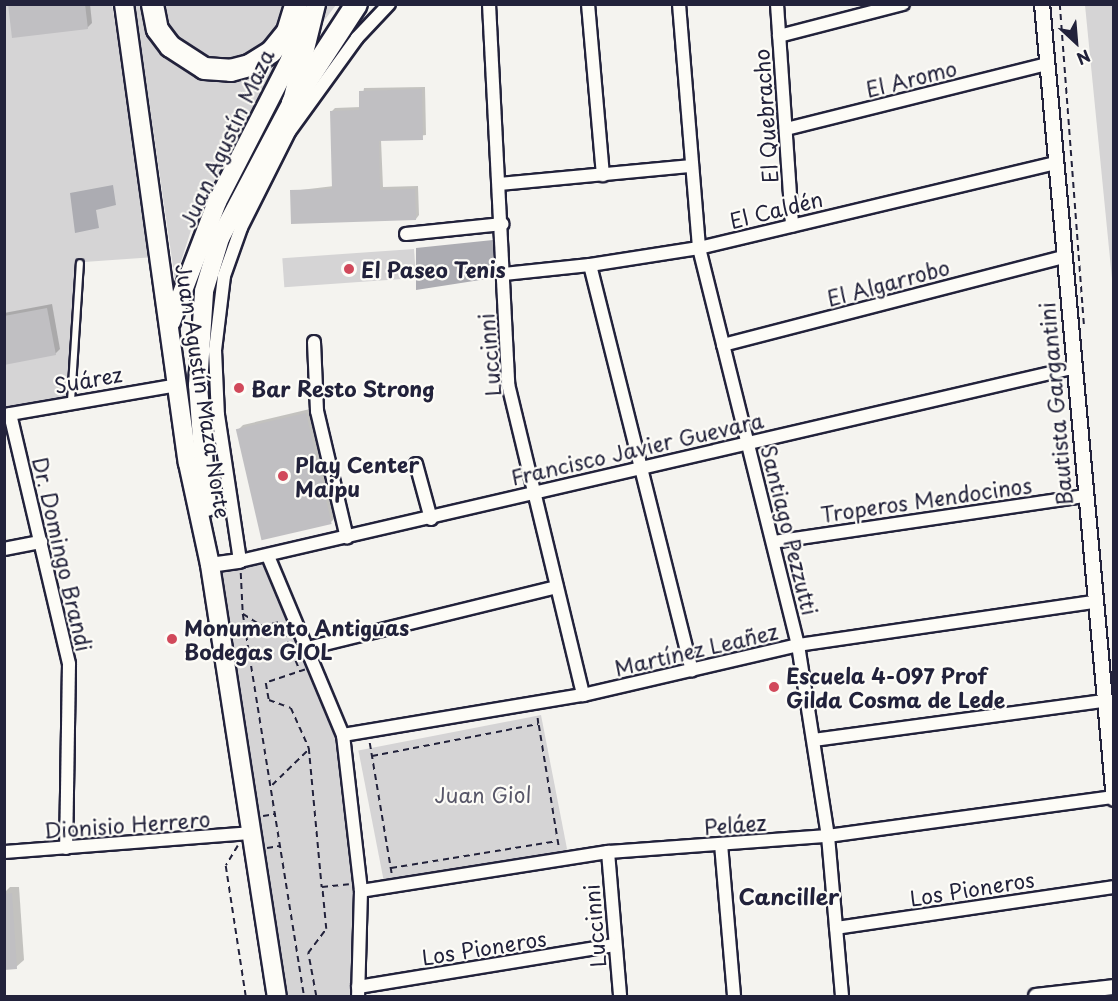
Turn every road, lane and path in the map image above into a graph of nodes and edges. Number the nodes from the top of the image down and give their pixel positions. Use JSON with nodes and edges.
{"nodes":[{"id":1,"x":124,"y":4,"type":"edge"},
{"id":2,"x":152,"y":4,"type":"edge"},
{"id":3,"x":295,"y":4,"type":"edge"},
{"id":4,"x":302,"y":4,"type":"edge"},
{"id":5,"x":316,"y":4,"type":"edge"},
{"id":6,"x":356,"y":4,"type":"edge"},
{"id":7,"x":389,"y":4,"type":"edge"},
{"id":8,"x":489,"y":4,"type":"edge"},
{"id":9,"x":588,"y":4,"type":"edge"},
{"id":10,"x":679,"y":4,"type":"edge"},
{"id":11,"x":777,"y":4,"type":"edge"},
{"id":12,"x":903,"y":4,"type":"edge"},
{"id":13,"x":1042,"y":4,"type":"edge"},
{"id":14,"x":779,"y":36,"type":"junction"},
{"id":15,"x":1047,"y":64,"type":"junction"},
{"id":16,"x":292,"y":102,"type":"junction"},
{"id":17,"x":786,"y":129,"type":"junction"},
{"id":18,"x":1055,"y":163,"type":"junction"},
{"id":19,"x":691,"y":166,"type":"junction"},
{"id":20,"x":603,"y":175,"type":"junction"},
{"id":21,"x":500,"y":184,"type":"junction"},
{"id":22,"x":502,"y":224,"type":"junction"},
{"id":23,"x":792,"y":225,"type":"junction"},
{"id":24,"x":406,"y":234,"type":"dead end"},
{"id":25,"x":699,"y":248,"type":"junction"},
{"id":26,"x":1063,"y":257,"type":"junction"},
{"id":27,"x":80,"y":263,"type":"dead end"},
{"id":28,"x":590,"y":266,"type":"junction"},
{"id":29,"x":504,"y":274,"type":"junction"},
{"id":30,"x":171,"y":322,"type":"junction"},
{"id":31,"x":314,"y":342,"type":"dead end"},
{"id":32,"x":723,"y":345,"type":"junction"},
{"id":33,"x":1072,"y":368,"type":"junction"},
{"id":34,"x":178,"y":385,"type":"junction"},
{"id":35,"x":71,"y":401,"type":"junction"},
{"id":36,"x":7,"y":414,"type":"edge"},
{"id":37,"x":748,"y":443,"type":"junction"},
{"id":38,"x":416,"y":464,"type":"dead end"},
{"id":39,"x":640,"y":470,"type":"junction"},
{"id":40,"x":533,"y":494,"type":"junction"},
{"id":41,"x":1084,"y":496,"type":"junction"},
{"id":42,"x":431,"y":519,"type":"junction"},
{"id":43,"x":347,"y":538,"type":"junction"},
{"id":44,"x":41,"y":542,"type":"junction"},
{"id":45,"x":773,"y":542,"type":"junction"},
{"id":46,"x":4,"y":549,"type":"edge"},
{"id":47,"x":268,"y":556,"type":"junction"},
{"id":48,"x":240,"y":561,"type":"junction"},
{"id":49,"x":210,"y":565,"type":"junction"},
{"id":50,"x":557,"y":587,"type":"junction"},
{"id":51,"x":1094,"y":602,"type":"junction"},
{"id":52,"x":243,"y":614,"type":"junction"},
{"id":53,"x":798,"y":645,"type":"junction"},
{"id":54,"x":304,"y":649,"type":"junction"},
{"id":55,"x":306,"y":669,"type":"junction"},
{"id":56,"x":692,"y":670,"type":"junction"},
{"id":57,"x":583,"y":695,"type":"junction"},
{"id":58,"x":1103,"y":701,"type":"junction"},
{"id":59,"x":535,"y":704,"type":"junction"},
{"id":60,"x":538,"y":724,"type":"junction"},
{"id":61,"x":368,"y":731,"type":"junction"},
{"id":62,"x":343,"y":735,"type":"junction"},
{"id":63,"x":814,"y":740,"type":"junction"},
{"id":64,"x":309,"y":748,"type":"junction"},
{"id":65,"x":372,"y":756,"type":"junction"},
{"id":66,"x":272,"y":785,"type":"junction"},
{"id":67,"x":1113,"y":798,"type":"edge"},
{"id":68,"x":249,"y":833,"type":"junction"},
{"id":69,"x":828,"y":836,"type":"junction"},
{"id":70,"x":721,"y":844,"type":"junction"},
{"id":71,"x":66,"y":848,"type":"junction"},
{"id":72,"x":4,"y":852,"type":"edge"},
{"id":73,"x":608,"y":852,"type":"junction"},
{"id":74,"x":391,"y":868,"type":"junction"},
{"id":75,"x":393,"y":885,"type":"junction"},
{"id":76,"x":1113,"y":886,"type":"edge"},
{"id":77,"x":322,"y":887,"type":"junction"},
{"id":78,"x":360,"y":887,"type":"junction"},
{"id":79,"x":836,"y":928,"type":"junction"},
{"id":80,"x":615,"y":945,"type":"junction"},
{"id":81,"x":1113,"y":978,"type":"edge"},
{"id":82,"x":1113,"y":987,"type":"edge"},
{"id":83,"x":1087,"y":988,"type":"junction"},
{"id":84,"x":358,"y":992,"type":"edge"},
{"id":85,"x":246,"y":996,"type":"edge"},
{"id":86,"x":277,"y":996,"type":"edge"},
{"id":87,"x":304,"y":996,"type":"edge"},
{"id":88,"x":316,"y":996,"type":"edge"},
{"id":89,"x":620,"y":996,"type":"edge"},
{"id":90,"x":734,"y":996,"type":"edge"},
{"id":91,"x":842,"y":996,"type":"edge"},
{"id":92,"x":1036,"y":996,"type":"edge"}],
"edges":[{"from":1,"to":30,"type":"main road","name":"Juan Agustín Maza Norte"},
{"from":2,"to":3,"type":"highway"},
{"from":4,"to":30,"type":"main road","name":"Juan Agustín Maza"},
{"from":5,"to":16,"type":"main road","name":"Juan Agustín Maza"},
{"from":6,"to":16,"type":"highway"},
{"from":7,"to":48,"type":"street"},
{"from":8,"to":21,"type":"street","name":"Luccinni"},
{"from":9,"to":20,"type":"street"},
{"from":10,"to":19,"type":"street","name":"Santiago Pezzutti"},
{"from":11,"to":14,"type":"street","name":"El Quebracho"},
{"from":12,"to":14,"type":"street"},
{"from":13,"to":15,"type":"street","name":"Bautista Gargantini"},
{"from":14,"to":17,"type":"street","name":"El Quebracho"},
{"from":15,"to":17,"type":"street","name":"El Aromo"},
{"from":15,"to":18,"type":"street","name":"Bautista Gargantini"},
{"from":16,"to":49,"type":"main road","name":"Juan Agustín Maza"},
{"from":17,"to":23,"type":"street","name":"El Quebracho"},
{"from":18,"to":23,"type":"street","name":"El Caldén"},
{"from":18,"to":26,"type":"street","name":"Bautista Gargantini"},
{"from":19,"to":20,"type":"street"},
{"from":19,"to":25,"type":"street","name":"Santiago Pezzutti"},
{"from":20,"to":21,"type":"street"},
{"from":21,"to":22,"type":"street","name":"Luccinni"},
{"from":22,"to":24,"type":"street"},
{"from":22,"to":29,"type":"street","name":"Luccinni"},
{"from":23,"to":25,"type":"street","name":"El Caldén"},
{"from":25,"to":28,"type":"street","name":"El Caldén"},
{"from":25,"to":32,"type":"street","name":"Santiago Pezzutti"},
{"from":26,"to":32,"type":"street","name":"El Algarrobo"},
{"from":26,"to":33,"type":"street","name":"Bautista Gargantini"},
{"from":27,"to":35,"type":"lane"},
{"from":28,"to":29,"type":"street","name":"El Caldén"},
{"from":28,"to":39,"type":"street"},
{"from":29,"to":40,"type":"street","name":"Luccinni"},
{"from":30,"to":34,"type":"main road","name":"Juan Agustín Maza Norte"},
{"from":31,"to":43,"type":"street"},
{"from":32,"to":37,"type":"street","name":"Santiago Pezzutti"},
{"from":33,"to":37,"type":"street","name":"Francisco Javier Guevara"},
{"from":33,"to":41,"type":"street","name":"Bautista Gargantini"},
{"from":34,"to":35,"type":"street","name":"Suárez"},
{"from":34,"to":49,"type":"main road","name":"Juan Agustín Maza Norte"},
{"from":35,"to":36,"type":"street","name":"Suárez"},
{"from":36,"to":44,"type":"street","name":"Dr. Domingo Brandi"},
{"from":37,"to":39,"type":"street","name":"Francisco Javier Guevara"},
{"from":37,"to":45,"type":"street","name":"Santiago Pezzutti"},
{"from":38,"to":42,"type":"street"},
{"from":39,"to":40,"type":"street","name":"Francisco Javier Guevara"},
{"from":39,"to":56,"type":"street"},
{"from":40,"to":42,"type":"street","name":"Francisco Javier Guevara"},
{"from":40,"to":50,"type":"street","name":"Luccinni"},
{"from":41,"to":45,"type":"street","name":"Troperos Mendocinos"},
{"from":41,"to":51,"type":"street","name":"Bautista Gargantini"},
{"from":42,"to":43,"type":"street","name":"Francisco Javier Guevara"},
{"from":43,"to":47,"type":"street","name":"Francisco Javier Guevara"},
{"from":44,"to":46,"type":"street"},
{"from":44,"to":71,"type":"street","name":"Dr. Domingo Brandi"},
{"from":45,"to":53,"type":"street","name":"Santiago Pezzutti"},
{"from":47,"to":48,"type":"street","name":"Francisco Javier Guevara"},
{"from":47,"to":54,"type":"street"},
{"from":48,"to":49,"type":"street","name":"Francisco Javier Guevara"},
{"from":48,"to":52,"type":"path"},
{"from":49,"to":68,"type":"main road","name":"Juan Agustín Maza Norte"},
{"from":50,"to":54,"type":"street"},
{"from":50,"to":57,"type":"street","name":"Luccinni"},
{"from":51,"to":53,"type":"street","name":"Martínez Leañez"},
{"from":51,"to":58,"type":"street","name":"Bautista Gargantini"},
{"from":52,"to":55,"type":"path"},
{"from":52,"to":66,"type":"path"},
{"from":53,"to":56,"type":"street","name":"Martínez Leañez"},
{"from":53,"to":63,"type":"street","name":"Santiago Pezzutti"},
{"from":54,"to":55,"type":"street"},
{"from":55,"to":62,"type":"street"},
{"from":55,"to":64,"type":"path"},
{"from":56,"to":57,"type":"street","name":"Martínez Leañez"},
{"from":57,"to":59,"type":"street","name":"Martínez Leañez"},
{"from":58,"to":63,"type":"street"},
{"from":58,"to":67,"type":"street","name":"Bautista Gargantini"},
{"from":59,"to":60,"type":"path"},
{"from":59,"to":61,"type":"street","name":"Martínez Leañez"},
{"from":60,"to":65,"type":"path"},
{"from":60,"to":74,"type":"path"},
{"from":61,"to":62,"type":"street","name":"Martínez Leañez"},
{"from":61,"to":65,"type":"path"},
{"from":62,"to":78,"type":"street"},
{"from":63,"to":69,"type":"street","name":"Santiago Pezzutti"},
{"from":64,"to":66,"type":"path"},
{"from":64,"to":77,"type":"path"},
{"from":65,"to":74,"type":"path"},
{"from":66,"to":87,"type":"path"},
{"from":67,"to":69,"type":"street","name":"Peláez"},
{"from":68,"to":71,"type":"street","name":"Dionisio Herrero"},
{"from":68,"to":85,"type":"path"},
{"from":68,"to":86,"type":"main road","name":"Juan Agustín Maza Norte"},
{"from":69,"to":70,"type":"street","name":"Peláez"},
{"from":69,"to":79,"type":"street","name":"Santiago Pezzutti"},
{"from":70,"to":73,"type":"street","name":"Peláez"},
{"from":70,"to":90,"type":"street"},
{"from":71,"to":72,"type":"street","name":"Dionisio Herrero"},
{"from":73,"to":75,"type":"street","name":"Peláez"},
{"from":73,"to":80,"type":"street","name":"Luccinni"},
{"from":74,"to":75,"type":"path"},
{"from":75,"to":78,"type":"street","name":"Peláez"},
{"from":76,"to":79,"type":"street","name":"Los Pioneros"},
{"from":77,"to":78,"type":"path"},
{"from":77,"to":88,"type":"path"},
{"from":78,"to":84,"type":"street"},
{"from":79,"to":91,"type":"street","name":"Santiago Pezzutti"},
{"from":80,"to":84,"type":"street","name":"Los Pioneros"},
{"from":80,"to":89,"type":"street","name":"Luccinni"},
{"from":81,"to":83,"type":"street"},
{"from":82,"to":83,"type":"street"},
{"from":83,"to":92,"type":"street"}]}
